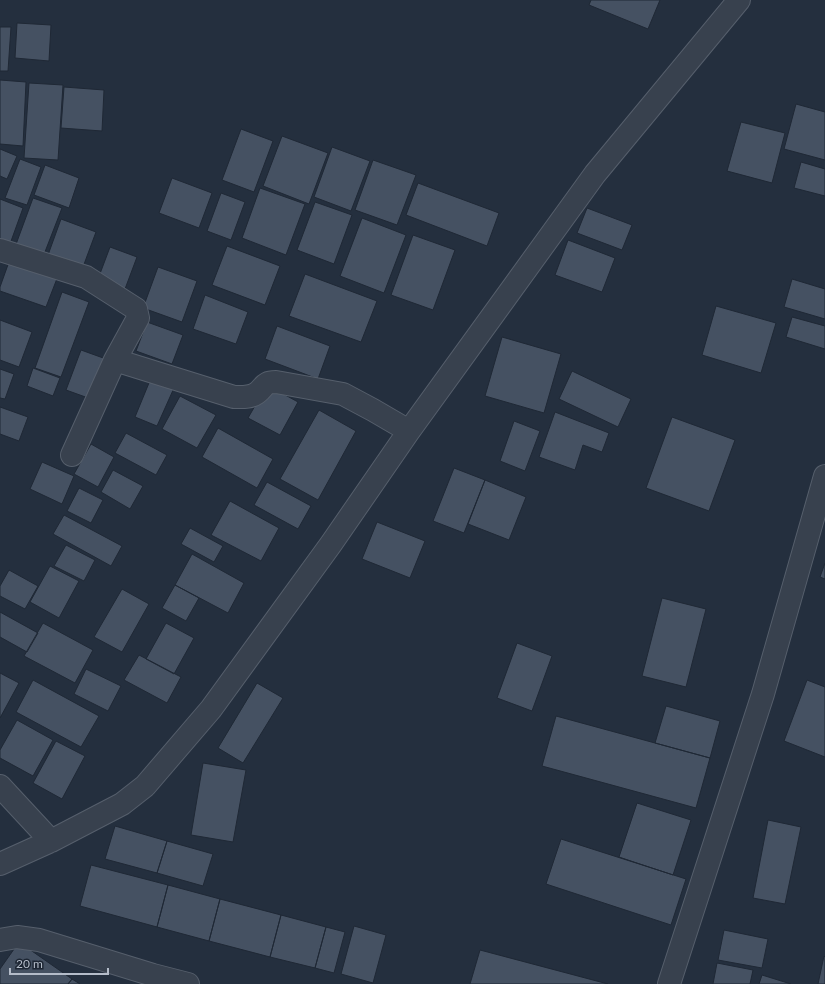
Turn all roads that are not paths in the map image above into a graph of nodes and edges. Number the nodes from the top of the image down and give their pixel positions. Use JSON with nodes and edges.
{"nodes":[{"id":1,"x":739,"y":0,"type":"edge"},
{"id":2,"x":0,"y":250,"type":"edge"},
{"id":3,"x":115,"y":360,"type":"junction"},
{"id":4,"x":409,"y":431,"type":"junction"},
{"id":5,"x":72,"y":454,"type":"dead end"},
{"id":6,"x":825,"y":476,"type":"edge"},
{"id":7,"x":0,"y":786,"type":"edge"},
{"id":8,"x":52,"y":841,"type":"junction"},
{"id":9,"x":0,"y":864,"type":"edge"},
{"id":10,"x":0,"y":940,"type":"edge"},
{"id":11,"x":150,"y":980,"type":"edge"},
{"id":12,"x":188,"y":984,"type":"edge"},
{"id":13,"x":669,"y":984,"type":"edge"}],
"edges":[{"from":1,"to":4,"type":"street"},
{"from":2,"to":3,"type":"street"},
{"from":3,"to":4,"type":"street"},
{"from":3,"to":5,"type":"street"},
{"from":4,"to":8,"type":"street"},
{"from":6,"to":13,"type":"street"},
{"from":7,"to":8,"type":"street"},
{"from":8,"to":9,"type":"street"},
{"from":10,"to":11,"type":"street"},
{"from":11,"to":12,"type":"street"}]}
